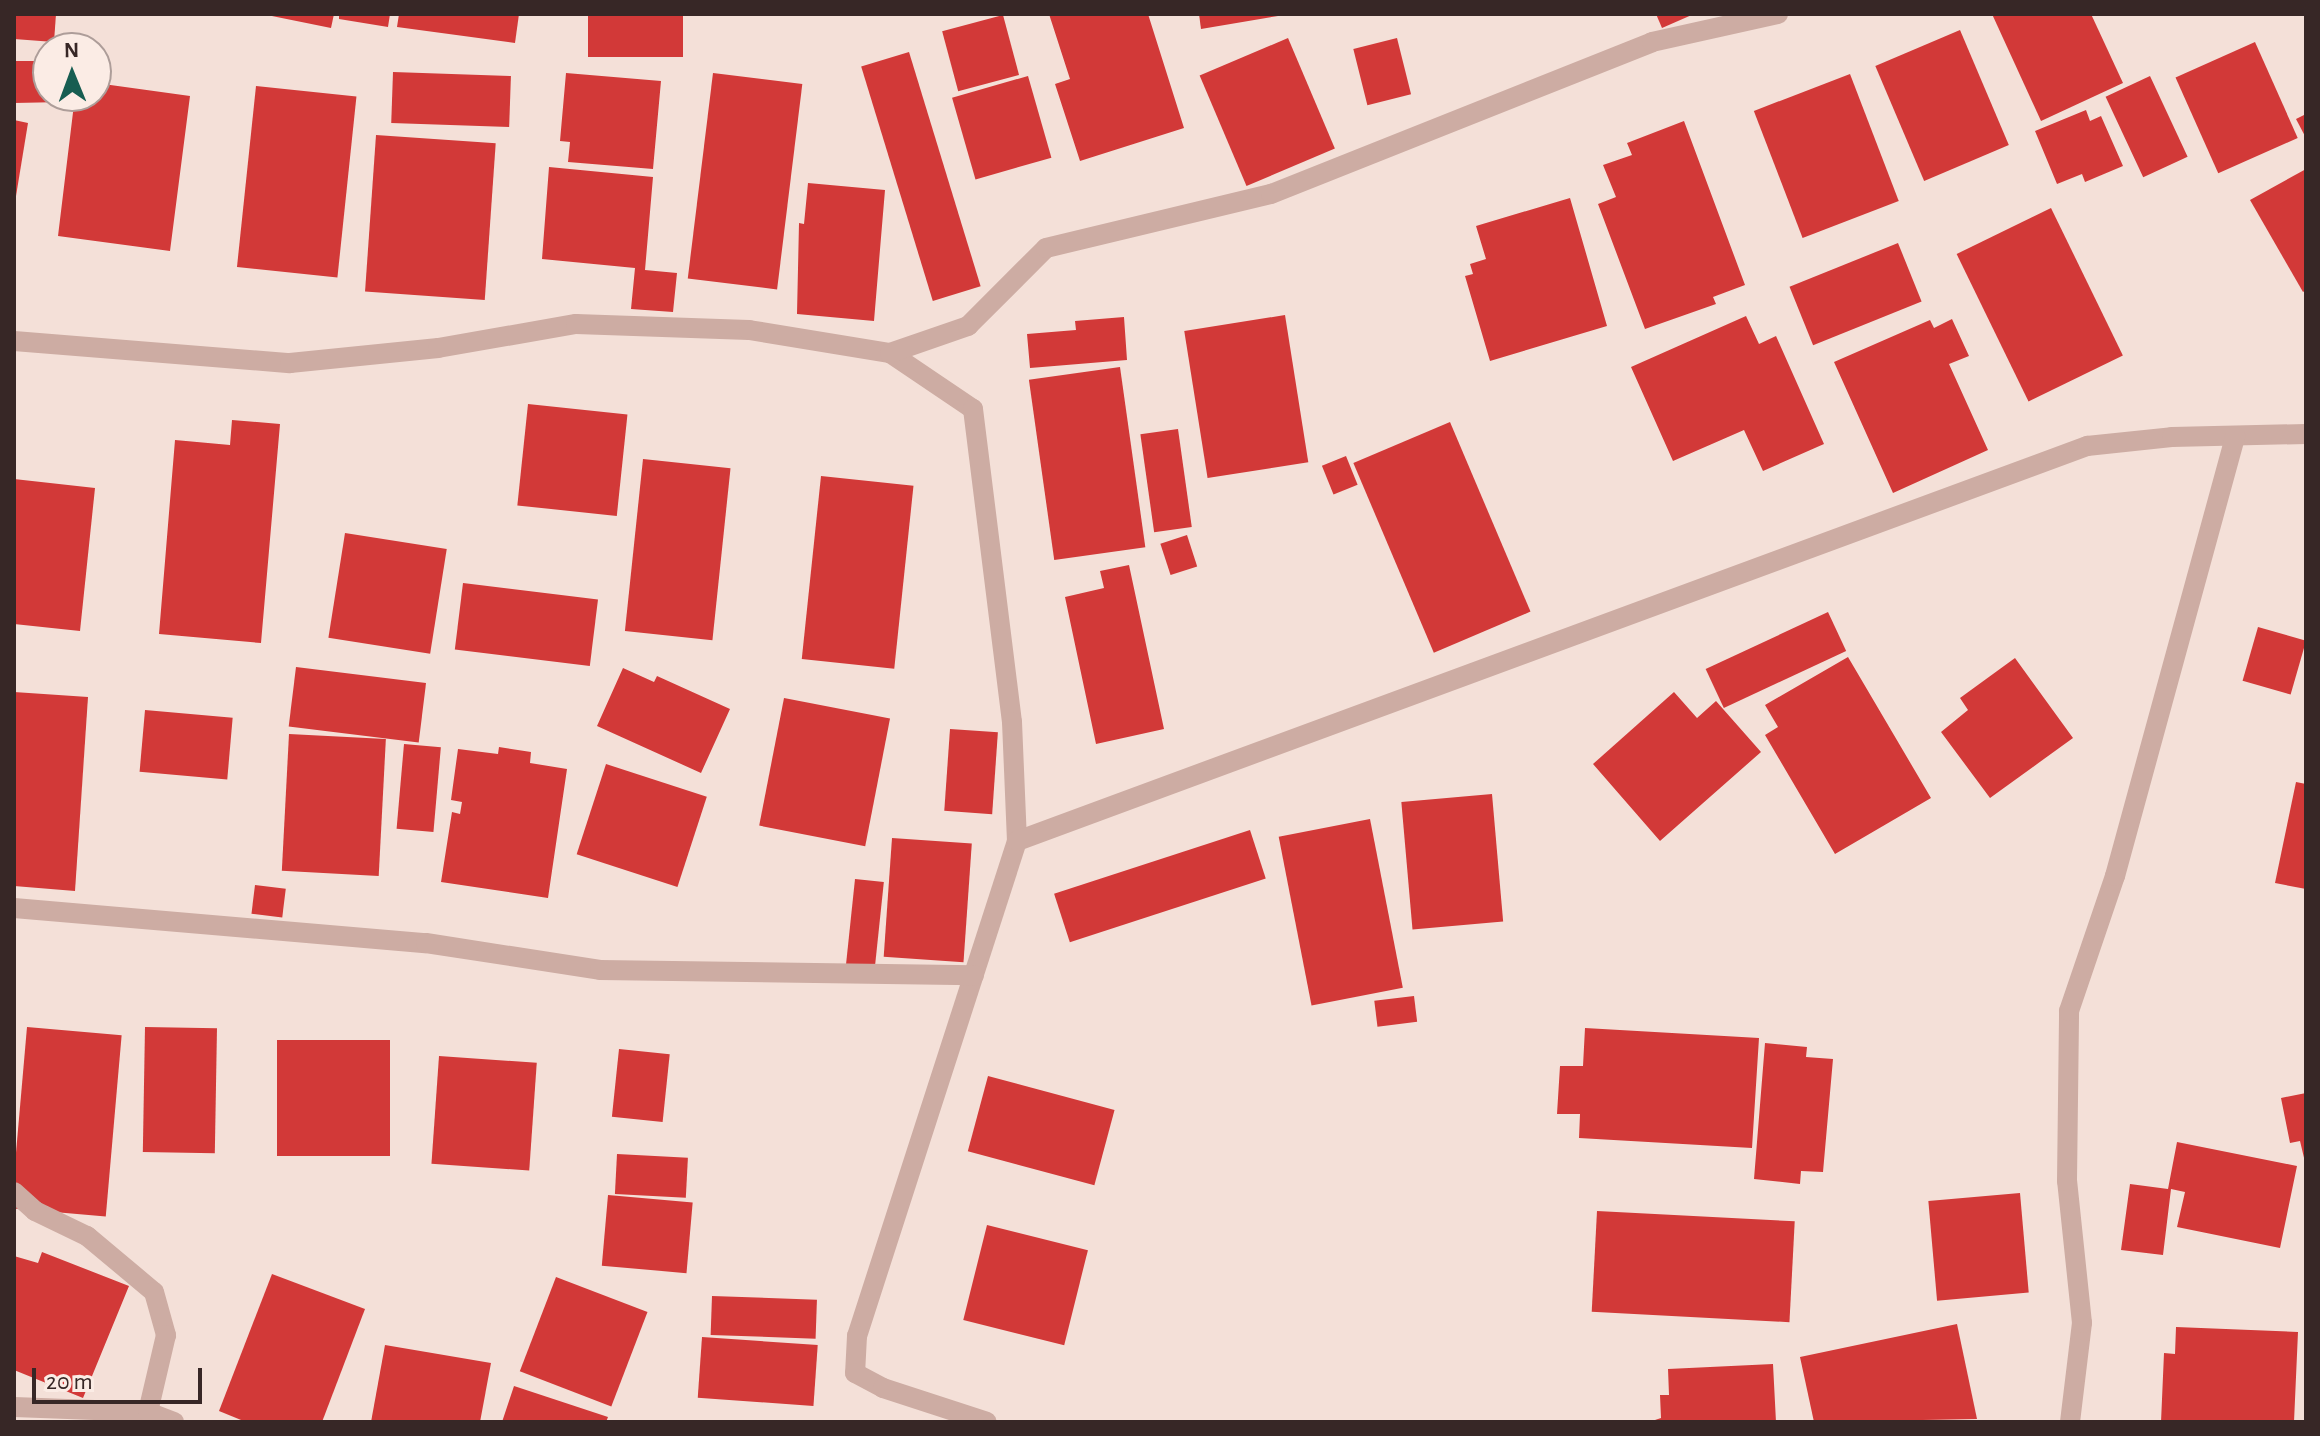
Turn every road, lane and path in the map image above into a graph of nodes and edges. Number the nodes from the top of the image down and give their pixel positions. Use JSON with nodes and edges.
{"nodes":[{"id":1,"x":1778,"y":14,"type":"edge"},
{"id":2,"x":14,"y":341,"type":"edge"},
{"id":3,"x":890,"y":353,"type":"junction"},
{"id":4,"x":2306,"y":434,"type":"edge"},
{"id":5,"x":2235,"y":436,"type":"junction"},
{"id":6,"x":1017,"y":841,"type":"junction"},
{"id":7,"x":14,"y":908,"type":"edge"},
{"id":8,"x":974,"y":975,"type":"junction"},
{"id":9,"x":14,"y":1192,"type":"edge"},
{"id":10,"x":14,"y":1407,"type":"edge"},
{"id":11,"x":148,"y":1412,"type":"junction"},
{"id":12,"x":174,"y":1422,"type":"edge"},
{"id":13,"x":987,"y":1422,"type":"edge"},
{"id":14,"x":2070,"y":1422,"type":"edge"}],
"edges":[{"from":1,"to":3,"type":"street"},
{"from":2,"to":3,"type":"street"},
{"from":3,"to":6,"type":"street"},
{"from":4,"to":5,"type":"street"},
{"from":5,"to":6,"type":"street"},
{"from":5,"to":14,"type":"street"},
{"from":6,"to":8,"type":"street"},
{"from":7,"to":8,"type":"street"},
{"from":8,"to":13,"type":"street"},
{"from":9,"to":11,"type":"street"},
{"from":10,"to":11,"type":"street"},
{"from":11,"to":12,"type":"street"}]}
